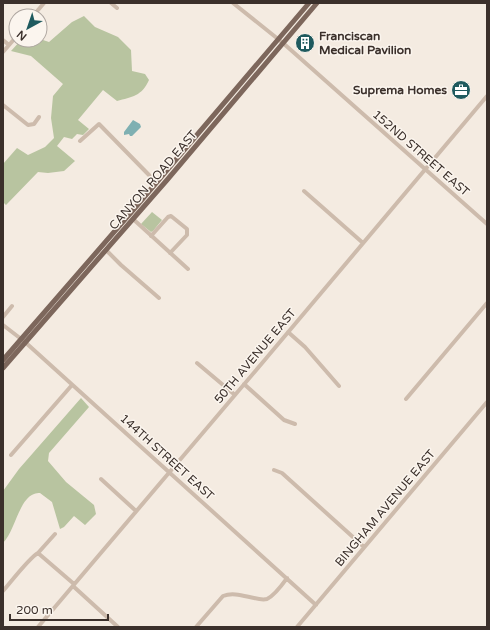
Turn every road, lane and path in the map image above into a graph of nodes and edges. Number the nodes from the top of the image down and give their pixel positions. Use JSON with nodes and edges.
{"nodes":[{"id":1,"x":111,"y":3,"type":"edge"},
{"id":2,"x":233,"y":3,"type":"edge"},
{"id":3,"x":309,"y":3,"type":"edge"},
{"id":4,"x":317,"y":3,"type":"edge"},
{"id":5,"x":117,"y":8,"type":"dead end"},
{"id":6,"x":281,"y":42,"type":"junction"},
{"id":7,"x":487,"y":96,"type":"edge"},
{"id":8,"x":3,"y":105,"type":"edge"},
{"id":9,"x":39,"y":117,"type":"dead end"},
{"id":10,"x":80,"y":142,"type":"dead end"},
{"id":11,"x":177,"y":159,"type":"junction"},
{"id":12,"x":426,"y":170,"type":"junction"},
{"id":13,"x":167,"y":180,"type":"junction"},
{"id":14,"x":157,"y":182,"type":"junction"},
{"id":15,"x":304,"y":191,"type":"dead end"},
{"id":16,"x":133,"y":219,"type":"junction"},
{"id":17,"x":487,"y":224,"type":"edge"},
{"id":18,"x":151,"y":236,"type":"junction"},
{"id":19,"x":363,"y":243,"type":"junction"},
{"id":20,"x":106,"y":250,"type":"junction"},
{"id":21,"x":170,"y":253,"type":"junction"},
{"id":22,"x":188,"y":269,"type":"dead end"},
{"id":23,"x":159,"y":298,"type":"dead end"},
{"id":24,"x":487,"y":303,"type":"edge"},
{"id":25,"x":12,"y":306,"type":"dead end"},
{"id":26,"x":3,"y":317,"type":"edge"},
{"id":27,"x":3,"y":325,"type":"edge"},
{"id":28,"x":288,"y":332,"type":"junction"},
{"id":29,"x":23,"y":341,"type":"junction"},
{"id":30,"x":3,"y":360,"type":"edge"},
{"id":31,"x":197,"y":363,"type":"dead end"},
{"id":32,"x":3,"y":368,"type":"edge"},
{"id":33,"x":244,"y":384,"type":"junction"},
{"id":34,"x":72,"y":385,"type":"junction"},
{"id":35,"x":339,"y":386,"type":"dead end"},
{"id":36,"x":235,"y":395,"type":"junction"},
{"id":37,"x":406,"y":399,"type":"dead end"},
{"id":38,"x":487,"y":402,"type":"edge"},
{"id":39,"x":295,"y":424,"type":"dead end"},
{"id":40,"x":11,"y":455,"type":"dead end"},
{"id":41,"x":274,"y":470,"type":"dead end"},
{"id":42,"x":169,"y":472,"type":"junction"},
{"id":43,"x":101,"y":479,"type":"dead end"},
{"id":44,"x":136,"y":511,"type":"junction"},
{"id":45,"x":55,"y":534,"type":"dead end"},
{"id":46,"x":364,"y":547,"type":"junction"},
{"id":47,"x":38,"y":553,"type":"junction"},
{"id":48,"x":288,"y":578,"type":"junction"},
{"id":49,"x":73,"y":585,"type":"junction"},
{"id":50,"x":3,"y":592,"type":"edge"},
{"id":51,"x":316,"y":605,"type":"junction"},
{"id":52,"x":38,"y":627,"type":"edge"},
{"id":53,"x":118,"y":627,"type":"edge"},
{"id":54,"x":196,"y":627,"type":"edge"},
{"id":55,"x":297,"y":627,"type":"edge"}],
"edges":[{"from":1,"to":5,"type":"street"},
{"from":2,"to":6,"type":"street","name":"152ND STREET EAST"},
{"from":3,"to":6,"type":"main road","name":"CANYON ROAD EAST"},
{"from":4,"to":6,"type":"main road","name":"CANYON ROAD EAST"},
{"from":6,"to":11,"type":"main road","name":"CANYON ROAD EAST"},
{"from":6,"to":12,"type":"street","name":"152ND STREET EAST"},
{"from":6,"to":13,"type":"main road","name":"CANYON ROAD EAST"},
{"from":7,"to":12,"type":"street","name":"50TH AVENUE EAST"},
{"from":8,"to":9,"type":"street"},
{"from":10,"to":14,"type":"street"},
{"from":11,"to":13,"type":"main road"},
{"from":11,"to":14,"type":"main road","name":"CANYON ROAD EAST"},
{"from":12,"to":17,"type":"street","name":"152ND STREET EAST"},
{"from":12,"to":19,"type":"street","name":"50TH AVENUE EAST"},
{"from":13,"to":16,"type":"main road","name":"CANYON ROAD EAST"},
{"from":14,"to":29,"type":"main road","name":"CANYON ROAD EAST"},
{"from":15,"to":19,"type":"street"},
{"from":16,"to":18,"type":"street"},
{"from":16,"to":20,"type":"main road","name":"CANYON ROAD EAST"},
{"from":18,"to":21,"type":"street"},
{"from":18,"to":21,"type":"street"},
{"from":19,"to":28,"type":"street","name":"50TH AVENUE EAST"},
{"from":20,"to":23,"type":"street"},
{"from":20,"to":29,"type":"main road","name":"CANYON ROAD EAST"},
{"from":21,"to":22,"type":"street"},
{"from":24,"to":37,"type":"street"},
{"from":25,"to":26,"type":"street"},
{"from":27,"to":29,"type":"street","name":"144TH STREET EAST"},
{"from":28,"to":33,"type":"street","name":"50TH AVENUE EAST"},
{"from":28,"to":35,"type":"street"},
{"from":29,"to":30,"type":"main road","name":"CANYON ROAD EAST"},
{"from":29,"to":32,"type":"main road","name":"CANYON ROAD EAST"},
{"from":29,"to":34,"type":"street","name":"144TH STREET EAST"},
{"from":31,"to":36,"type":"street"},
{"from":33,"to":36,"type":"street","name":"50TH AVENUE EAST"},
{"from":33,"to":39,"type":"street"},
{"from":34,"to":40,"type":"street"},
{"from":34,"to":42,"type":"street","name":"144TH STREET EAST"},
{"from":36,"to":42,"type":"street","name":"50TH AVENUE EAST"},
{"from":38,"to":46,"type":"street","name":"BINGHAM AVENUE EAST"},
{"from":41,"to":46,"type":"street"},
{"from":42,"to":44,"type":"street","name":"50TH AVENUE EAST"},
{"from":42,"to":48,"type":"street","name":"144TH STREET EAST"},
{"from":43,"to":44,"type":"street"},
{"from":44,"to":49,"type":"street","name":"50TH AVENUE EAST"},
{"from":45,"to":47,"type":"street"},
{"from":46,"to":51,"type":"street","name":"BINGHAM AVENUE EAST"},
{"from":47,"to":49,"type":"street"},
{"from":47,"to":50,"type":"street"},
{"from":48,"to":51,"type":"street","name":"144TH STREET EAST"},
{"from":48,"to":54,"type":"street"},
{"from":49,"to":52,"type":"street","name":"50TH AVENUE EAST"},
{"from":49,"to":53,"type":"street"},
{"from":51,"to":55,"type":"street","name":"BINGHAM AVENUE EAST"}]}
